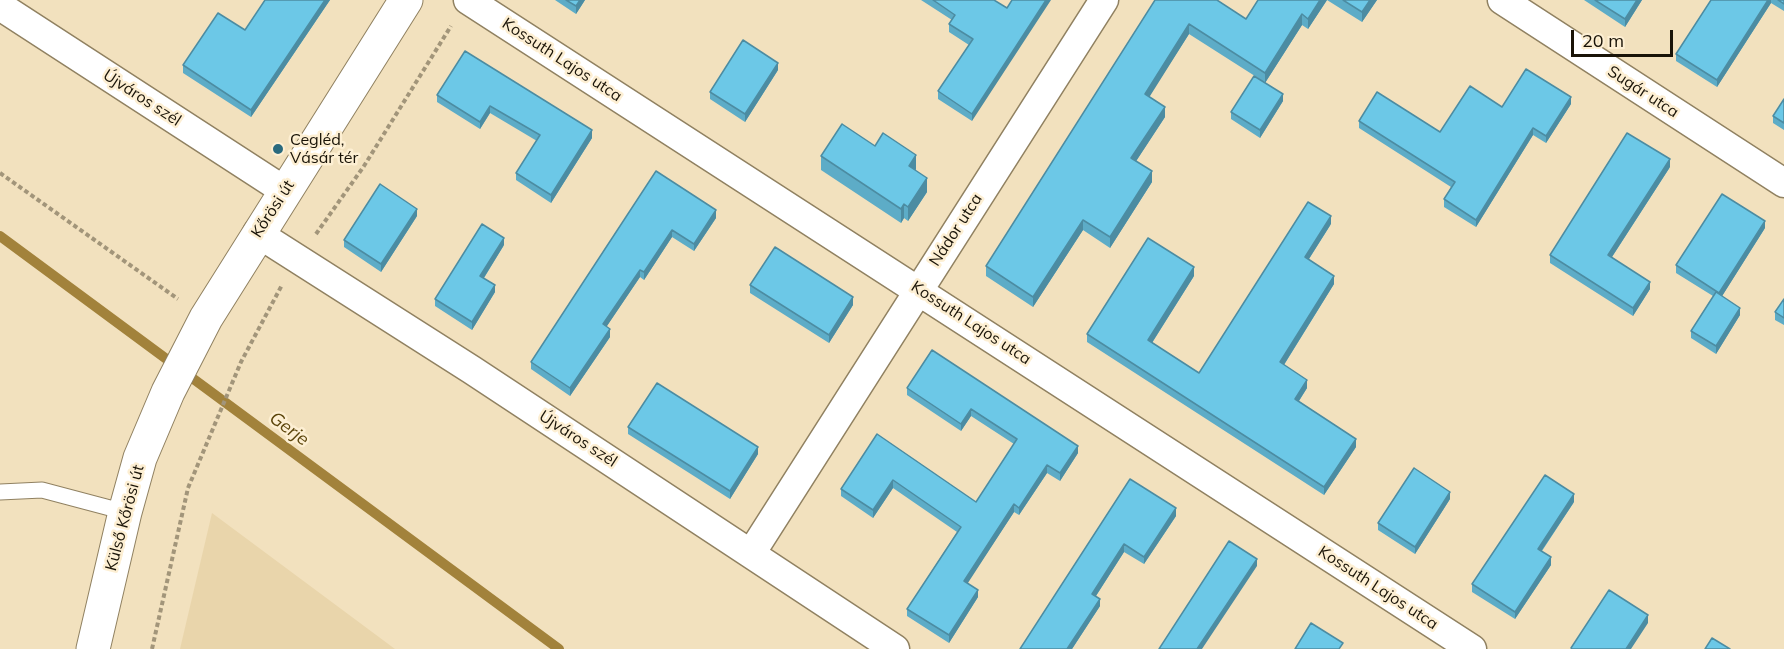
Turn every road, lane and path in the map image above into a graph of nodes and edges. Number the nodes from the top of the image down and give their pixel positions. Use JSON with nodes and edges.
{"nodes":[{"id":1,"x":406,"y":0,"type":"edge"},
{"id":2,"x":1104,"y":0,"type":"edge"},
{"id":3,"x":1502,"y":0,"type":"edge"},
{"id":4,"x":0,"y":6,"type":"edge"},
{"id":5,"x":462,"y":10,"type":"edge"},
{"id":6,"x":0,"y":173,"type":"edge"},
{"id":7,"x":1784,"y":183,"type":"edge"},
{"id":8,"x":285,"y":191,"type":"junction"},
{"id":9,"x":257,"y":233,"type":"junction"},
{"id":10,"x":299,"y":260,"type":"junction"},
{"id":11,"x":918,"y":289,"type":"junction"},
{"id":12,"x":200,"y":329,"type":"junction"},
{"id":13,"x":168,"y":392,"type":"joint"},
{"id":14,"x":0,"y":492,"type":"edge"},
{"id":15,"x":124,"y":512,"type":"junction"},
{"id":16,"x":752,"y":552,"type":"junction"},
{"id":17,"x":93,"y":649,"type":"edge"},
{"id":18,"x":152,"y":649,"type":"edge"},
{"id":19,"x":895,"y":649,"type":"edge"},
{"id":20,"x":1472,"y":649,"type":"edge"}],
"edges":[{"from":1,"to":8,"type":"main road","name":"Kőrösi út"},
{"from":2,"to":11,"type":"street","name":"Nádor utca"},
{"from":3,"to":7,"type":"street","name":"Sugár utca"},
{"from":4,"to":8,"type":"street","name":"Újváros szél"},
{"from":5,"to":10,"type":"path"},
{"from":5,"to":11,"type":"street","name":"Kossuth Lajos utca"},
{"from":6,"to":12,"type":"path"},
{"from":8,"to":9,"type":"main road","name":"Kőrösi út"},
{"from":9,"to":10,"type":"street","name":"Újváros szél"},
{"from":9,"to":12,"type":"main road","name":"Kőrösi út"},
{"from":10,"to":16,"type":"street","name":"Újváros szél"},
{"from":10,"to":18,"type":"path"},
{"from":11,"to":16,"type":"street","name":"Nádor utca"},
{"from":11,"to":20,"type":"street","name":"Kossuth Lajos utca"},
{"from":12,"to":13,"type":"main road","name":"Kőrösi út"},
{"from":13,"to":15,"type":"main road","name":"Külső Kőrösi út"},
{"from":14,"to":15,"type":"lane"},
{"from":15,"to":17,"type":"main road","name":"Külső Kőrösi út"},
{"from":16,"to":19,"type":"street","name":"Újváros szél"}]}
